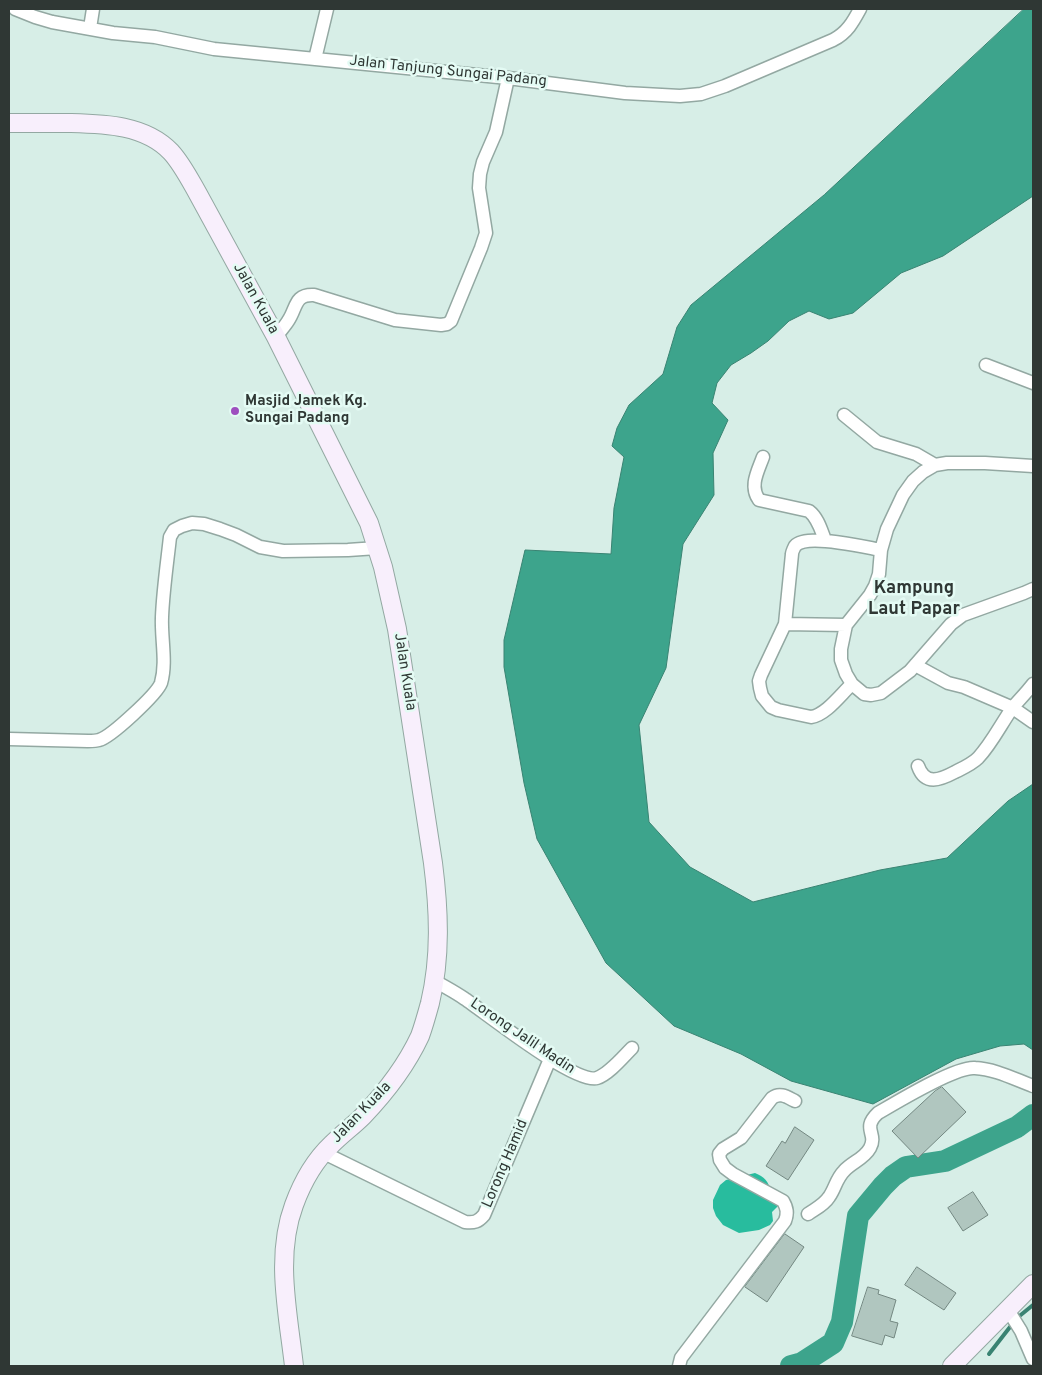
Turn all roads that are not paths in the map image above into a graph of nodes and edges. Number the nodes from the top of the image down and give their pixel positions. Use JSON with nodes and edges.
{"nodes":[{"id":1,"x":15,"y":9,"type":"edge"},
{"id":2,"x":93,"y":9,"type":"edge"},
{"id":3,"x":327,"y":9,"type":"edge"},
{"id":4,"x":860,"y":9,"type":"edge"},
{"id":5,"x":90,"y":28,"type":"junction"},
{"id":6,"x":315,"y":59,"type":"junction"},
{"id":7,"x":508,"y":78,"type":"junction"},
{"id":8,"x":9,"y":122,"type":"edge"},
{"id":9,"x":276,"y":337,"type":"junction"},
{"id":10,"x":986,"y":365,"type":"dead end"},
{"id":11,"x":1033,"y":383,"type":"edge"},
{"id":12,"x":844,"y":415,"type":"dead end"},
{"id":13,"x":764,"y":457,"type":"dead end"},
{"id":14,"x":935,"y":465,"type":"junction"},
{"id":15,"x":1033,"y":466,"type":"edge"},
{"id":16,"x":825,"y":540,"type":"junction"},
{"id":17,"x":377,"y":548,"type":"junction"},
{"id":18,"x":881,"y":550,"type":"junction"},
{"id":19,"x":1033,"y":589,"type":"edge"},
{"id":20,"x":785,"y":624,"type":"junction"},
{"id":21,"x":846,"y":625,"type":"junction"},
{"id":22,"x":916,"y":665,"type":"junction"},
{"id":23,"x":852,"y":684,"type":"junction"},
{"id":24,"x":1033,"y":684,"type":"edge"},
{"id":25,"x":1013,"y":708,"type":"junction"},
{"id":26,"x":1033,"y":722,"type":"edge"},
{"id":27,"x":9,"y":739,"type":"edge"},
{"id":28,"x":918,"y":766,"type":"dead end"},
{"id":29,"x":435,"y":981,"type":"junction"},
{"id":30,"x":632,"y":1048,"type":"dead end"},
{"id":31,"x":550,"y":1059,"type":"junction"},
{"id":32,"x":1033,"y":1086,"type":"edge"},
{"id":33,"x":794,"y":1101,"type":"dead end"},
{"id":34,"x":324,"y":1153,"type":"junction"},
{"id":35,"x":808,"y":1214,"type":"dead end"},
{"id":36,"x":1033,"y":1284,"type":"edge"},
{"id":37,"x":1008,"y":1310,"type":"junction"},
{"id":38,"x":1033,"y":1359,"type":"edge"},
{"id":39,"x":294,"y":1366,"type":"edge"},
{"id":40,"x":679,"y":1366,"type":"edge"},
{"id":41,"x":952,"y":1366,"type":"edge"}],
"edges":[{"from":1,"to":5,"type":"street","name":"Jalan Tanjung Sungai Padang"},
{"from":2,"to":5,"type":"street"},
{"from":3,"to":6,"type":"street"},
{"from":4,"to":7,"type":"street","name":"Jalan Tanjung Sungai Padang"},
{"from":5,"to":6,"type":"street","name":"Jalan Tanjung Sungai Padang"},
{"from":6,"to":7,"type":"street","name":"Jalan Tanjung Sungai Padang"},
{"from":7,"to":9,"type":"street"},
{"from":8,"to":9,"type":"main road","name":"Jalan Kuala"},
{"from":9,"to":17,"type":"main road","name":"Jalan Kuala"},
{"from":10,"to":11,"type":"street"},
{"from":12,"to":14,"type":"street"},
{"from":13,"to":16,"type":"street"},
{"from":14,"to":15,"type":"street"},
{"from":14,"to":18,"type":"street"},
{"from":16,"to":18,"type":"street"},
{"from":16,"to":20,"type":"street"},
{"from":17,"to":27,"type":"street"},
{"from":17,"to":29,"type":"main road","name":"Jalan Kuala"},
{"from":18,"to":21,"type":"street"},
{"from":19,"to":22,"type":"street"},
{"from":20,"to":21,"type":"street"},
{"from":20,"to":23,"type":"street"},
{"from":21,"to":23,"type":"street"},
{"from":22,"to":23,"type":"street"},
{"from":22,"to":25,"type":"street"},
{"from":24,"to":25,"type":"street"},
{"from":25,"to":26,"type":"street"},
{"from":25,"to":28,"type":"street"},
{"from":29,"to":31,"type":"street","name":"Lorong Jalil Madin"},
{"from":29,"to":34,"type":"main road","name":"Jalan Kuala"},
{"from":30,"to":31,"type":"street","name":"Lorong Jalil Madin"},
{"from":31,"to":34,"type":"street","name":"Lorong Hamid"},
{"from":32,"to":35,"type":"street"},
{"from":33,"to":40,"type":"street"},
{"from":34,"to":39,"type":"main road","name":"Jalan Kuala"},
{"from":36,"to":37,"type":"main road"},
{"from":37,"to":38,"type":"street"},
{"from":37,"to":41,"type":"main road"}]}
